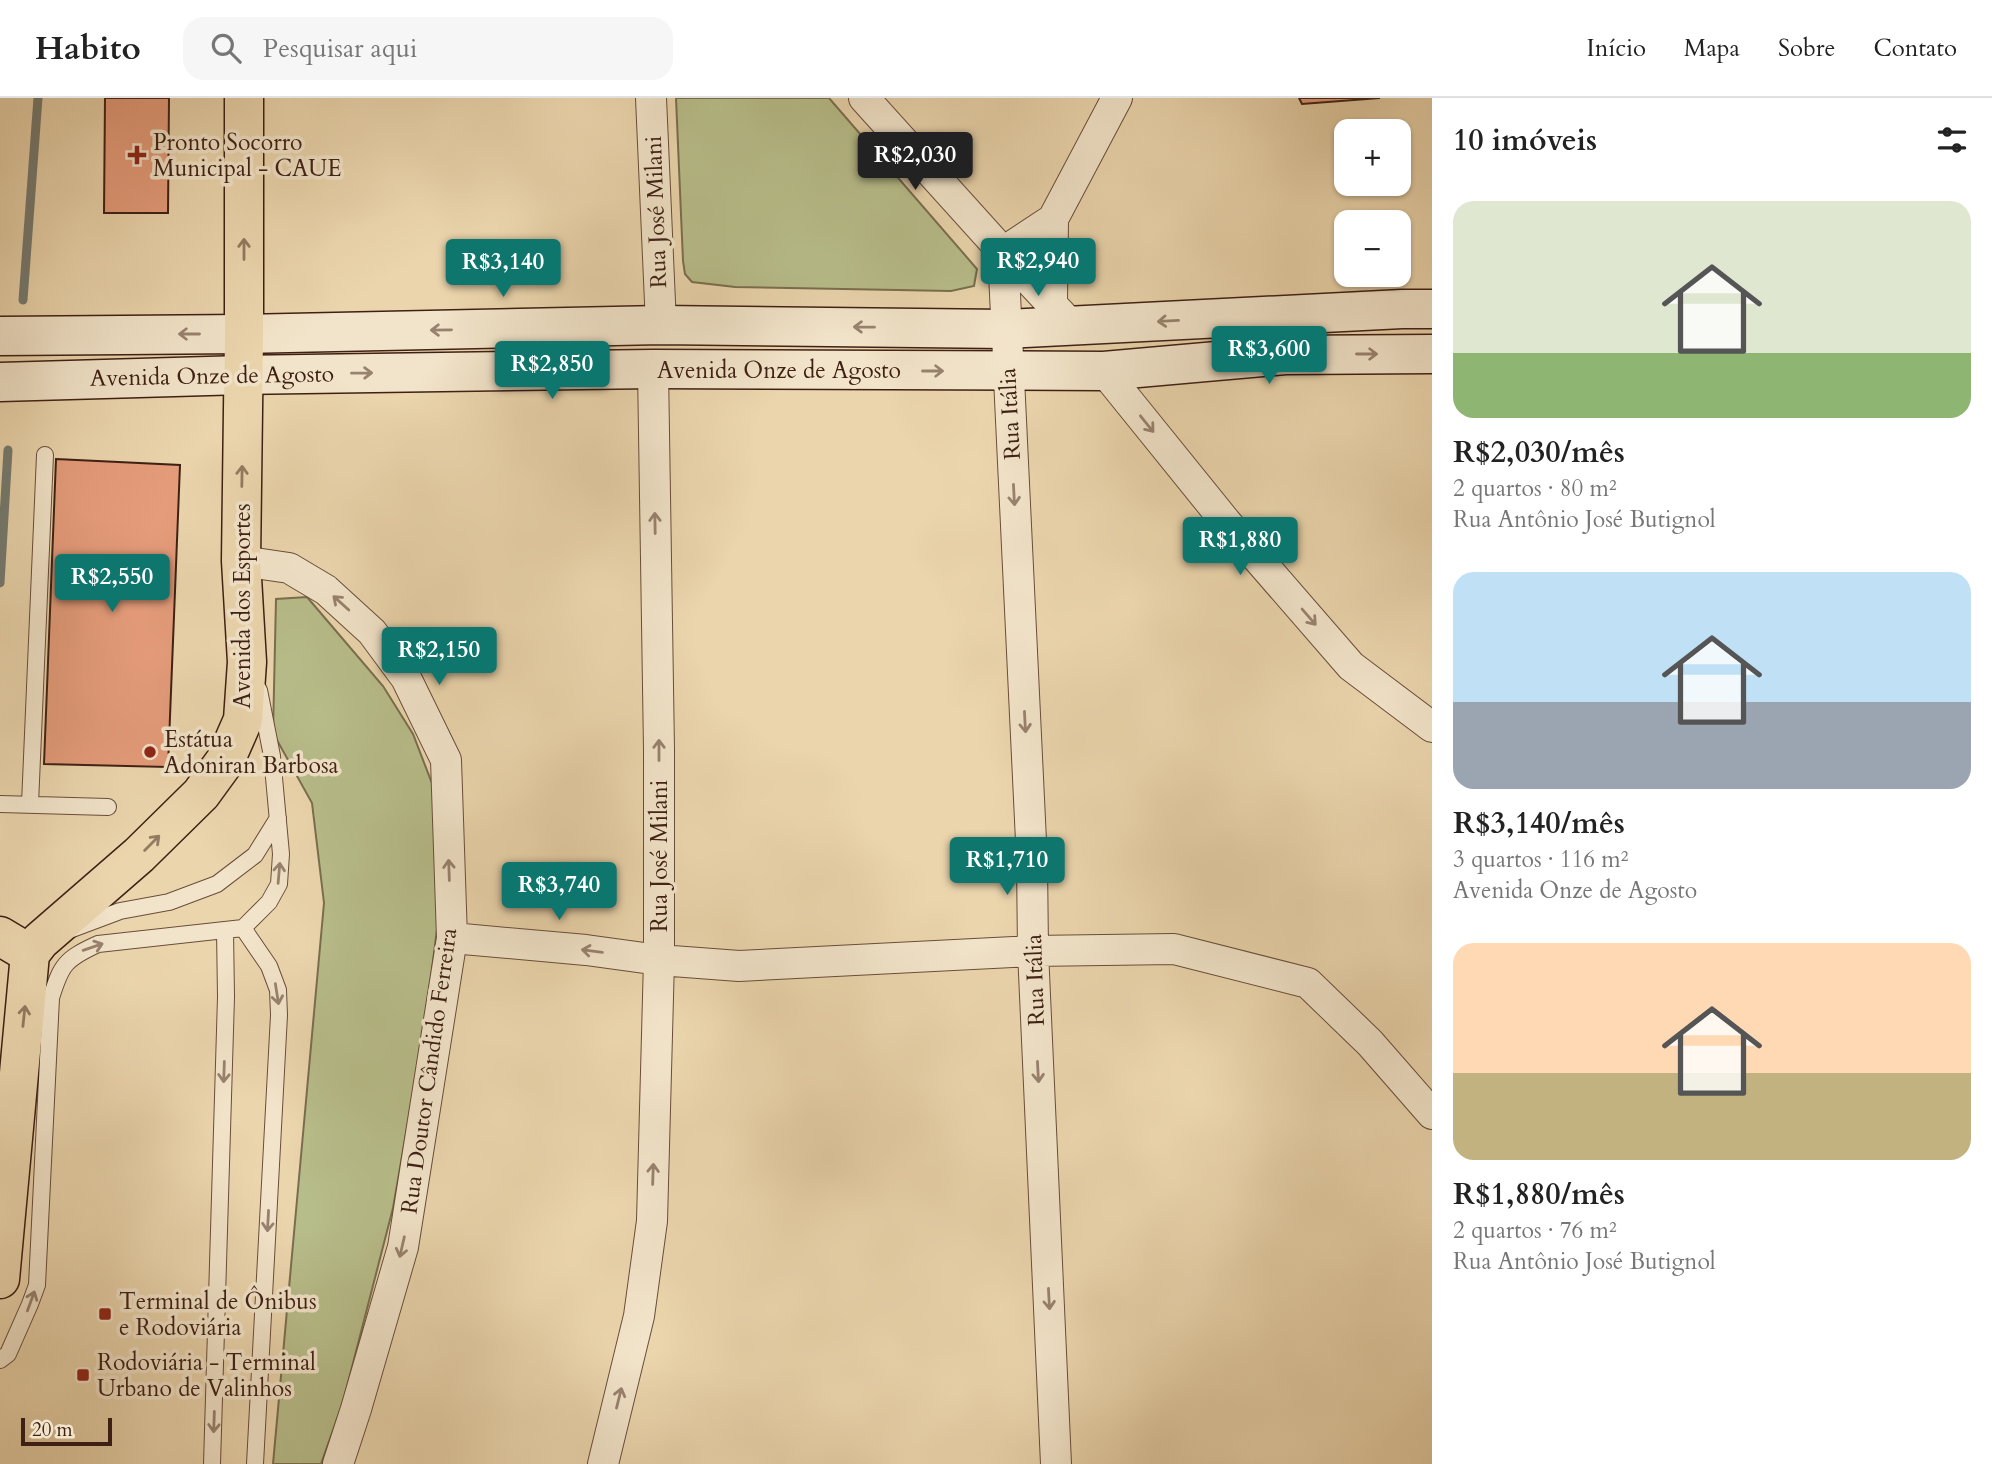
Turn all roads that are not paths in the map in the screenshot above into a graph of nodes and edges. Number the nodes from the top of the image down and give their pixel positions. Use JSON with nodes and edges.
{"nodes":[{"id":1,"x":244,"y":98,"type":"edge"},
{"id":2,"x":651,"y":98,"type":"edge"},
{"id":3,"x":864,"y":98,"type":"edge"},
{"id":4,"x":1116,"y":98,"type":"edge"},
{"id":5,"x":1054,"y":219,"type":"junction"},
{"id":6,"x":1003,"y":253,"type":"junction"},
{"id":7,"x":1432,"y":309,"type":"edge"},
{"id":8,"x":1062,"y":315,"type":"junction"},
{"id":9,"x":661,"y":326,"type":"junction"},
{"id":10,"x":1006,"y":329,"type":"junction"},
{"id":11,"x":244,"y":334,"type":"junction"},
{"id":12,"x":0,"y":336,"type":"edge"},
{"id":13,"x":1432,"y":354,"type":"edge"},
{"id":14,"x":653,"y":369,"type":"junction"},
{"id":15,"x":1008,"y":371,"type":"junction"},
{"id":16,"x":1104,"y":372,"type":"junction"},
{"id":17,"x":243,"y":375,"type":"junction"},
{"id":18,"x":0,"y":382,"type":"edge"},
{"id":19,"x":45,"y":455,"type":"dead end"},
{"id":20,"x":241,"y":561,"type":"junction"},
{"id":21,"x":247,"y":662,"type":"junction"},
{"id":22,"x":1432,"y":727,"type":"edge"},
{"id":23,"x":0,"y":804,"type":"edge"},
{"id":24,"x":30,"y":804,"type":"junction"},
{"id":25,"x":108,"y":807,"type":"dead end"},
{"id":26,"x":278,"y":818,"type":"junction"},
{"id":27,"x":243,"y":928,"type":"junction"},
{"id":28,"x":225,"y":930,"type":"junction"},
{"id":29,"x":452,"y":938,"type":"junction"},
{"id":30,"x":23,"y":944,"type":"edge"},
{"id":31,"x":1033,"y":951,"type":"junction"},
{"id":32,"x":659,"y":960,"type":"junction"},
{"id":33,"x":1432,"y":1114,"type":"edge"},
{"id":34,"x":0,"y":1279,"type":"edge"},
{"id":35,"x":0,"y":1360,"type":"edge"},
{"id":36,"x":212,"y":1464,"type":"edge"},
{"id":37,"x":255,"y":1464,"type":"edge"},
{"id":38,"x":338,"y":1464,"type":"edge"},
{"id":39,"x":603,"y":1464,"type":"edge"},
{"id":40,"x":1056,"y":1464,"type":"edge"}],
"edges":[{"from":11,"to":1,"type":"main road","name":"Avenida dos Esportes","one_way":true},
{"from":2,"to":9,"type":"street","name":"Rua José Milani"},
{"from":3,"to":6,"type":"street"},
{"from":4,"to":5,"type":"street"},
{"from":5,"to":6,"type":"street"},
{"from":5,"to":8,"type":"street"},
{"from":6,"to":8,"type":"street"},
{"from":6,"to":10,"type":"street","name":"Rua Itália"},
{"from":7,"to":8,"type":"main road","name":"Avenida Onze de Agosto","one_way":true},
{"from":8,"to":10,"type":"main road","name":"Avenida Onze de Agosto"},
{"from":10,"to":9,"type":"main road","name":"Avenida Onze de Agosto","one_way":true},
{"from":9,"to":11,"type":"main road","name":"Avenida Onze de Agosto","one_way":true},
{"from":10,"to":15,"type":"street","name":"Rua Itália"},
{"from":11,"to":12,"type":"main road","name":"Avenida Onze de Agosto","one_way":true},
{"from":11,"to":17,"type":"main road","name":"Avenida dos Esportes"},
{"from":16,"to":13,"type":"main road","name":"Avenida Onze de Agosto","one_way":true},
{"from":14,"to":15,"type":"main road","name":"Avenida Onze de Agosto","one_way":true},
{"from":17,"to":14,"type":"main road","name":"Avenida Onze de Agosto","one_way":true},
{"from":32,"to":14,"type":"street","name":"Rua José Milani","one_way":true},
{"from":15,"to":16,"type":"main road","name":"Avenida Onze de Agosto"},
{"from":15,"to":31,"type":"street","name":"Rua Itália","one_way":true},
{"from":16,"to":22,"type":"street","one_way":true},
{"from":17,"to":18,"type":"main road","name":"Avenida Onze de Agosto"},
{"from":20,"to":17,"type":"main road","name":"Avenida dos Esportes","one_way":true},
{"from":19,"to":24,"type":"lane"},
{"from":20,"to":21,"type":"main road","name":"Avenida dos Esportes"},
{"from":29,"to":20,"type":"street","name":"Rua Doutor Cândido Ferreira","one_way":true},
{"from":21,"to":26,"type":"lane"},
{"from":30,"to":21,"type":"main road","name":"Avenida dos Esportes","one_way":true},
{"from":23,"to":24,"type":"lane"},
{"from":24,"to":25,"type":"lane"},
{"from":27,"to":26,"type":"lane","one_way":true},
{"from":26,"to":30,"type":"lane"},
{"from":27,"to":28,"type":"lane"},
{"from":27,"to":37,"type":"lane","one_way":true},
{"from":35,"to":28,"type":"lane","one_way":true},
{"from":28,"to":36,"type":"lane","one_way":true},
{"from":32,"to":29,"type":"street","one_way":true},
{"from":29,"to":38,"type":"street","name":"Rua Doutor Cândido Ferreira","one_way":true},
{"from":34,"to":30,"type":"main road","one_way":true},
{"from":31,"to":32,"type":"street"},
{"from":31,"to":33,"type":"street"},
{"from":31,"to":40,"type":"street","name":"Rua Itália","one_way":true},
{"from":39,"to":32,"type":"street","name":"Rua José Milani","one_way":true}]}
